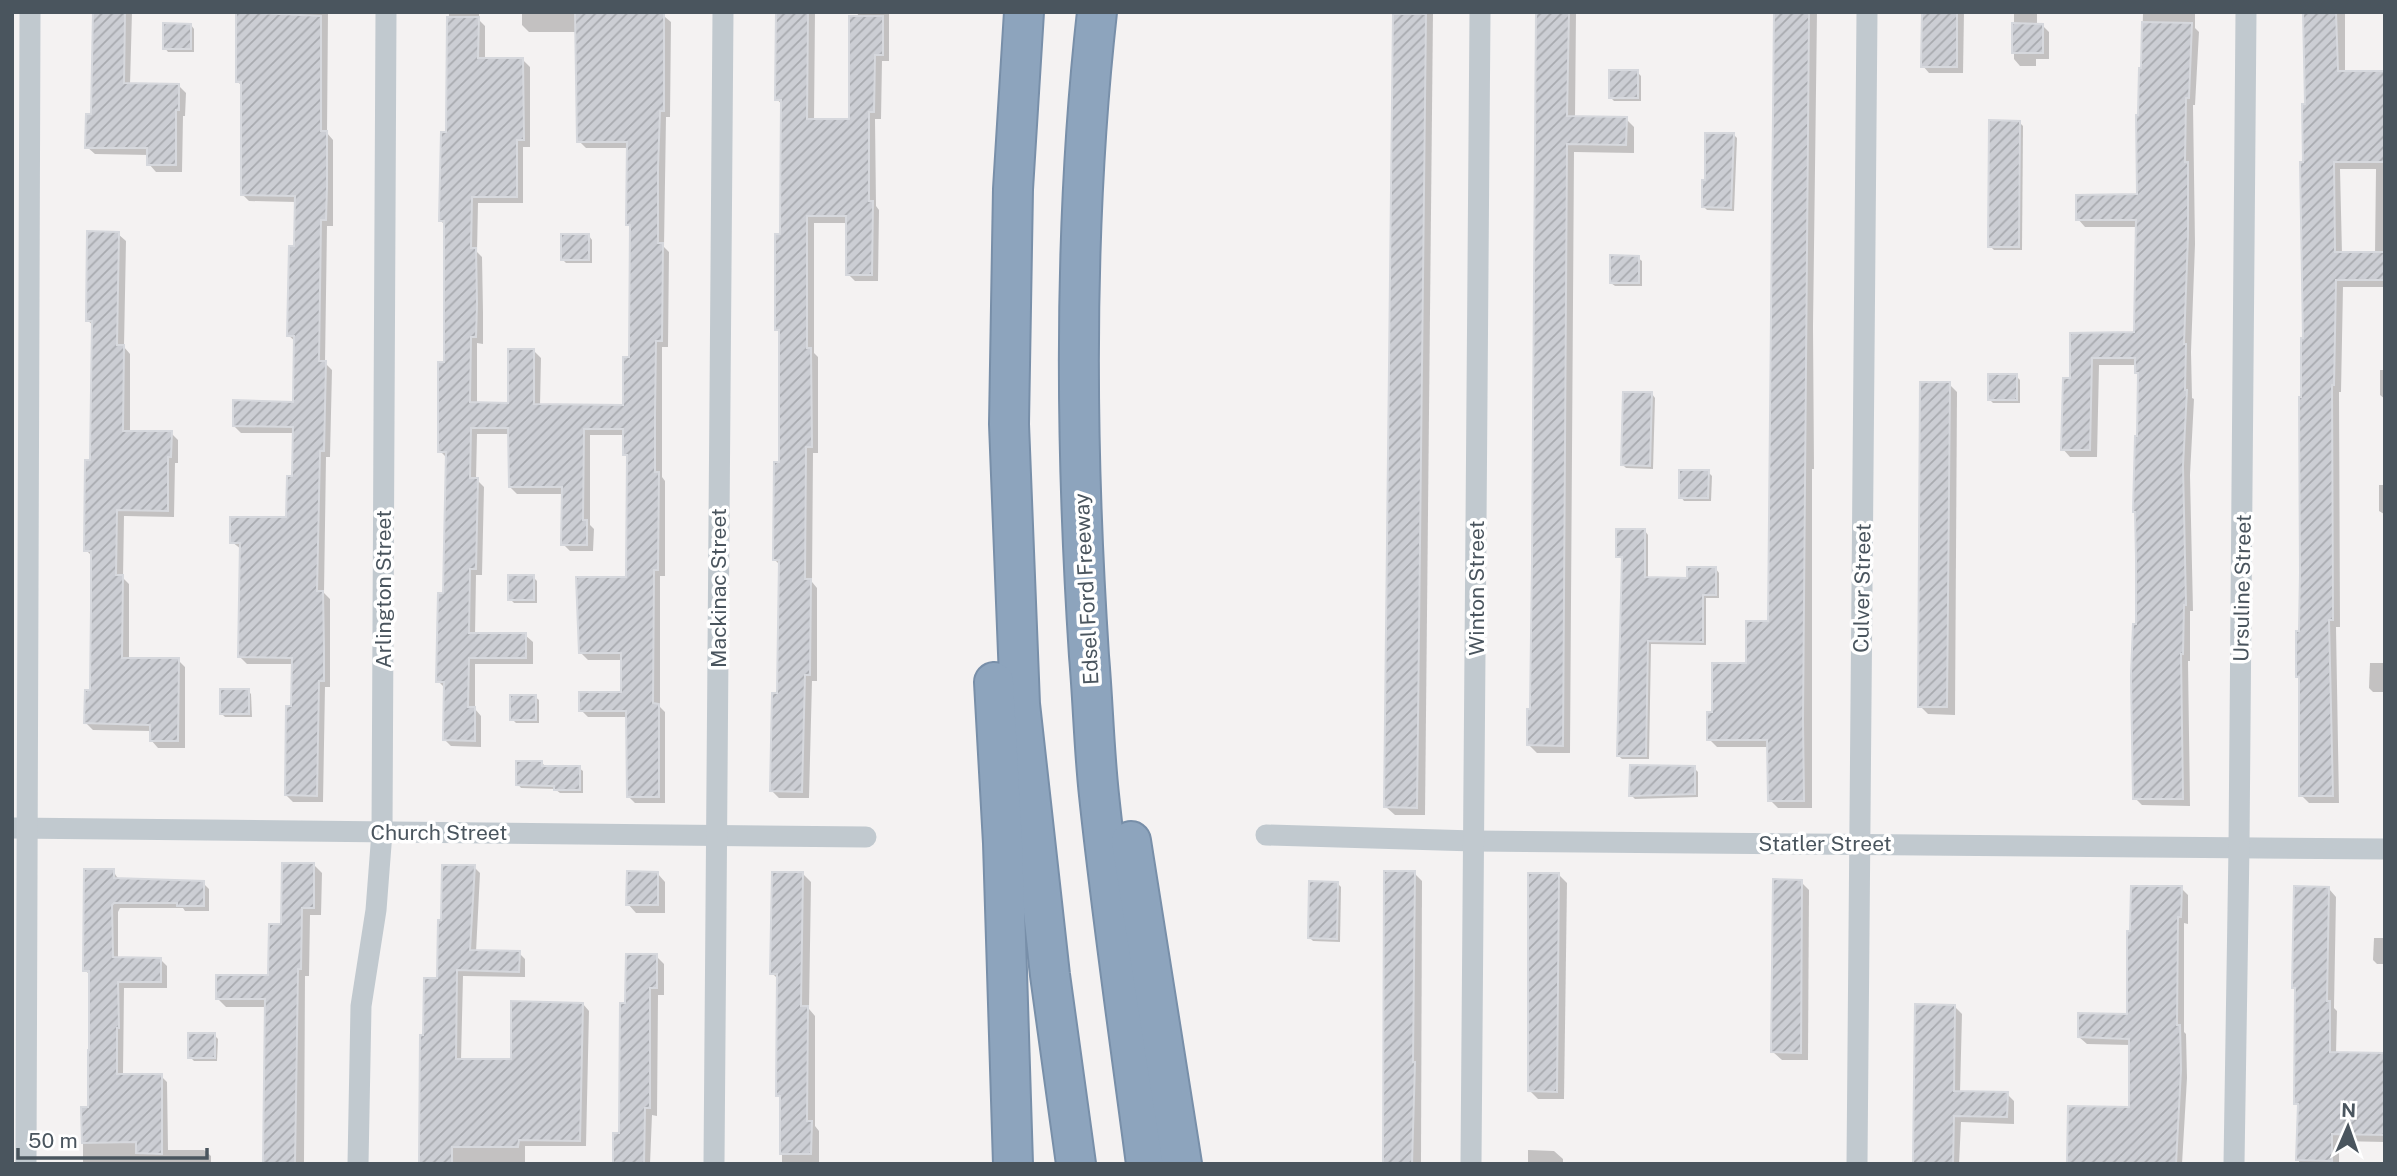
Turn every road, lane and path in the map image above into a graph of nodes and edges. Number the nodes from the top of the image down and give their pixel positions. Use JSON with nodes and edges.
{"nodes":[{"id":1,"x":30,"y":12,"type":"edge"},
{"id":2,"x":386,"y":12,"type":"edge"},
{"id":3,"x":723,"y":12,"type":"edge"},
{"id":4,"x":1024,"y":12,"type":"edge"},
{"id":5,"x":1097,"y":12,"type":"edge"},
{"id":6,"x":1480,"y":12,"type":"edge"},
{"id":7,"x":1867,"y":12,"type":"edge"},
{"id":8,"x":2246,"y":12,"type":"edge"},
{"id":9,"x":1013,"y":189,"type":"junction"},
{"id":10,"x":1078,"y":407,"type":"junction"},
{"id":11,"x":20,"y":828,"type":"edge"},
{"id":12,"x":382,"y":832,"type":"junction"},
{"id":13,"x":717,"y":834,"type":"junction"},
{"id":14,"x":1266,"y":835,"type":"dead end"},
{"id":15,"x":866,"y":837,"type":"dead end"},
{"id":16,"x":1474,"y":841,"type":"junction"},
{"id":17,"x":1860,"y":843,"type":"junction"},
{"id":18,"x":2239,"y":846,"type":"junction"},
{"id":19,"x":2385,"y":849,"type":"edge"},
{"id":20,"x":26,"y":1164,"type":"edge"},
{"id":21,"x":358,"y":1164,"type":"edge"},
{"id":22,"x":714,"y":1164,"type":"edge"},
{"id":23,"x":1013,"y":1164,"type":"edge"},
{"id":24,"x":1076,"y":1164,"type":"edge"},
{"id":25,"x":1146,"y":1164,"type":"edge"},
{"id":26,"x":1182,"y":1164,"type":"edge"},
{"id":27,"x":1471,"y":1164,"type":"edge"},
{"id":28,"x":1857,"y":1164,"type":"edge"},
{"id":29,"x":2234,"y":1164,"type":"edge"}],
"edges":[{"from":1,"to":11,"type":"street"},
{"from":2,"to":12,"type":"street","name":"Arlington Street"},
{"from":3,"to":13,"type":"street","name":"Mackinac Street"},
{"from":4,"to":9,"type":"highway"},
{"from":5,"to":10,"type":"highway","name":"Edsel Ford Freeway"},
{"from":6,"to":16,"type":"street","name":"Winton Street"},
{"from":7,"to":17,"type":"street","name":"Culver Street"},
{"from":8,"to":18,"type":"street","name":"Ursuline Street"},
{"from":9,"to":23,"type":"highway"},
{"from":9,"to":24,"type":"highway"},
{"from":10,"to":25,"type":"highway","name":"Edsel Ford Freeway"},
{"from":10,"to":26,"type":"highway"},
{"from":11,"to":12,"type":"street","name":"Church Street"},
{"from":11,"to":20,"type":"street"},
{"from":12,"to":13,"type":"street","name":"Church Street"},
{"from":12,"to":21,"type":"street","name":"Arlington Street"},
{"from":13,"to":15,"type":"street","name":"Church Street"},
{"from":13,"to":22,"type":"street","name":"Mackinac Street"},
{"from":14,"to":16,"type":"street","name":"Statler Street"},
{"from":16,"to":17,"type":"street","name":"Statler Street"},
{"from":16,"to":27,"type":"street","name":"Winton Street"},
{"from":17,"to":18,"type":"street","name":"Statler Street"},
{"from":17,"to":28,"type":"street","name":"Culver Street"},
{"from":18,"to":19,"type":"street","name":"Statler Street"},
{"from":18,"to":29,"type":"street","name":"Ursuline Street"}]}
